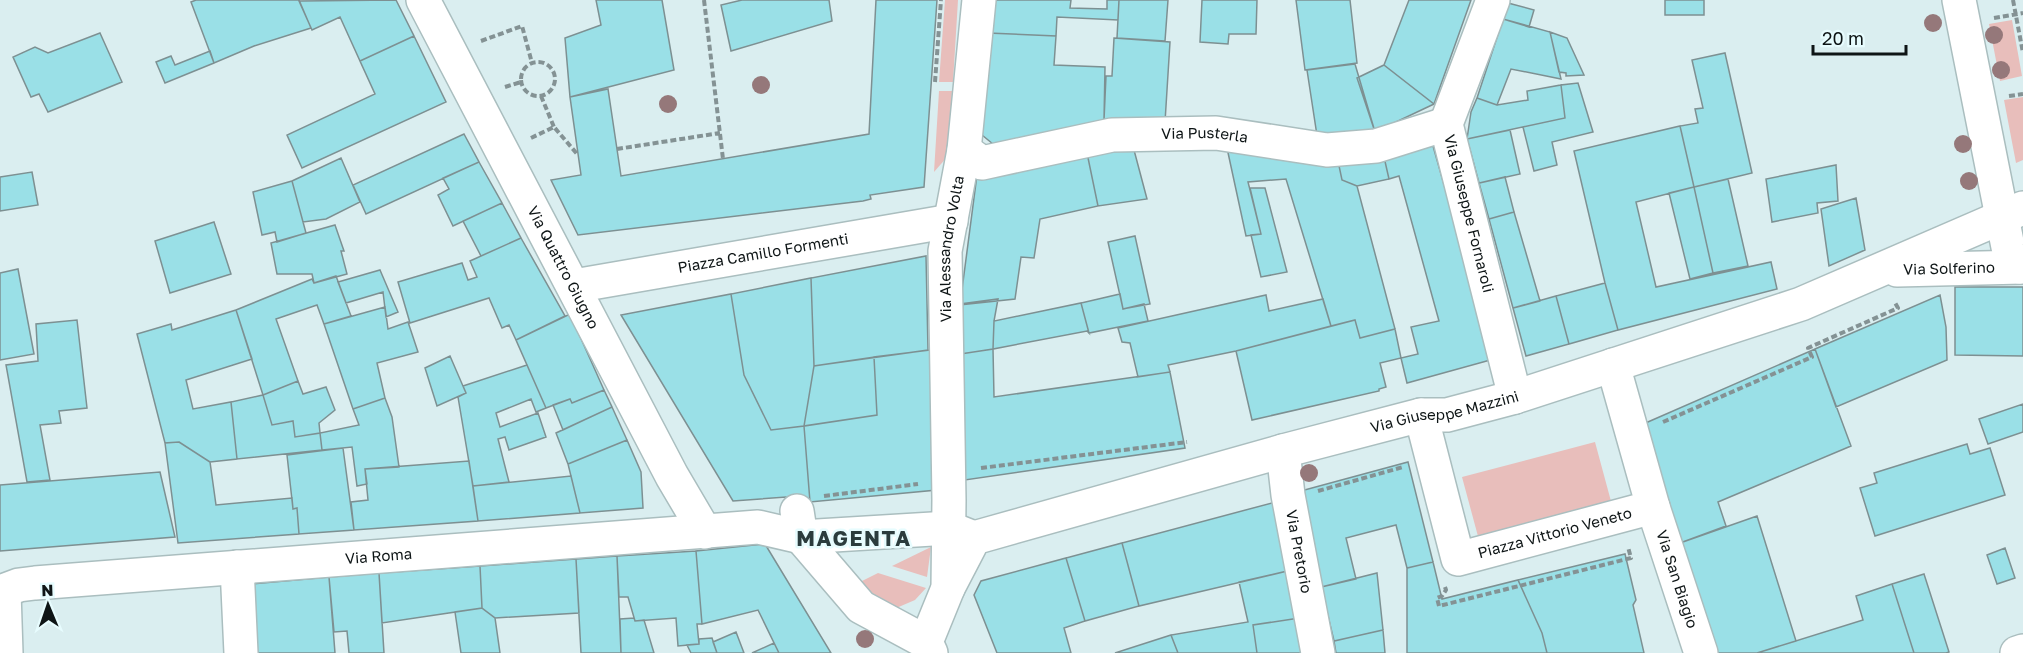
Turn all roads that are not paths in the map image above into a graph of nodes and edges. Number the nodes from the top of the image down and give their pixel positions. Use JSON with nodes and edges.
{"nodes":[{"id":1,"x":423,"y":0,"type":"edge"},
{"id":2,"x":979,"y":0,"type":"edge"},
{"id":3,"x":1493,"y":0,"type":"edge"},
{"id":4,"x":1959,"y":0,"type":"edge"},
{"id":5,"x":1446,"y":124,"type":"junction"},
{"id":6,"x":964,"y":150,"type":"junction"},
{"id":7,"x":2013,"y":212,"type":"edge"},
{"id":8,"x":951,"y":221,"type":"junction"},
{"id":9,"x":2021,"y":267,"type":"edge"},
{"id":10,"x":1880,"y":270,"type":"junction"},
{"id":11,"x":574,"y":286,"type":"junction"},
{"id":12,"x":1613,"y":365,"type":"junction"},
{"id":13,"x":1515,"y":397,"type":"junction"},
{"id":14,"x":1421,"y":415,"type":"junction"},
{"id":15,"x":1283,"y":451,"type":"junction"},
{"id":16,"x":1653,"y":507,"type":"junction"},
{"id":17,"x":949,"y":512,"type":"junction"},
{"id":18,"x":806,"y":515,"type":"junction"},
{"id":19,"x":705,"y":532,"type":"junction"},
{"id":20,"x":237,"y":567,"type":"junction"},
{"id":21,"x":2,"y":591,"type":"edge"},
{"id":22,"x":928,"y":647,"type":"edge"},
{"id":23,"x":2023,"y":651,"type":"edge"},
{"id":24,"x":6,"y":653,"type":"edge"},
{"id":25,"x":241,"y":653,"type":"edge"},
{"id":26,"x":1318,"y":653,"type":"edge"},
{"id":27,"x":1701,"y":653,"type":"edge"},
{"id":28,"x":2017,"y":653,"type":"edge"}],
"edges":[{"from":1,"to":11,"type":"street","name":"Via Quattro Giugno"},
{"from":2,"to":6,"type":"street","name":"Via Alessandro Volta"},
{"from":3,"to":5,"type":"street","name":"Via Giuseppe Fornaroli"},
{"from":4,"to":7,"type":"street","name":"Via Solferino"},
{"from":5,"to":6,"type":"street","name":"Via Pusterla"},
{"from":5,"to":13,"type":"street","name":"Via Giuseppe Fornaroli"},
{"from":6,"to":8,"type":"street","name":"Via Alessandro Volta"},
{"from":7,"to":9,"type":"street","name":"Via Solferino"},
{"from":7,"to":10,"type":"street","name":"Via Giuseppe Mazzini"},
{"from":8,"to":11,"type":"street","name":"Piazza Camillo Formenti"},
{"from":8,"to":17,"type":"street","name":"Via Alessandro Volta"},
{"from":9,"to":10,"type":"street","name":"Via Solferino"},
{"from":10,"to":12,"type":"street","name":"Via Giuseppe Mazzini"},
{"from":11,"to":19,"type":"street","name":"Via Quattro Giugno"},
{"from":12,"to":13,"type":"street","name":"Via Giuseppe Mazzini"},
{"from":12,"to":16,"type":"street"},
{"from":13,"to":14,"type":"street","name":"Via Giuseppe Mazzini"},
{"from":14,"to":15,"type":"street","name":"Via Giuseppe Mazzini"},
{"from":14,"to":16,"type":"street","name":"Piazza Vittorio Veneto"},
{"from":15,"to":17,"type":"street","name":"Via Giuseppe Mazzini"},
{"from":15,"to":26,"type":"street","name":"Via Pretorio"},
{"from":16,"to":27,"type":"street","name":"Via San Biagio"},
{"from":17,"to":18,"type":"street","name":"Via Giuseppe Mazzini"},
{"from":17,"to":22,"type":"street"},
{"from":18,"to":19,"type":"street","name":"Via Roma"},
{"from":18,"to":22,"type":"street"},
{"from":19,"to":20,"type":"street","name":"Via Roma"},
{"from":20,"to":21,"type":"street","name":"Via Roma"},
{"from":20,"to":25,"type":"street"},
{"from":21,"to":24,"type":"street"},
{"from":23,"to":28,"type":"street"}]}
